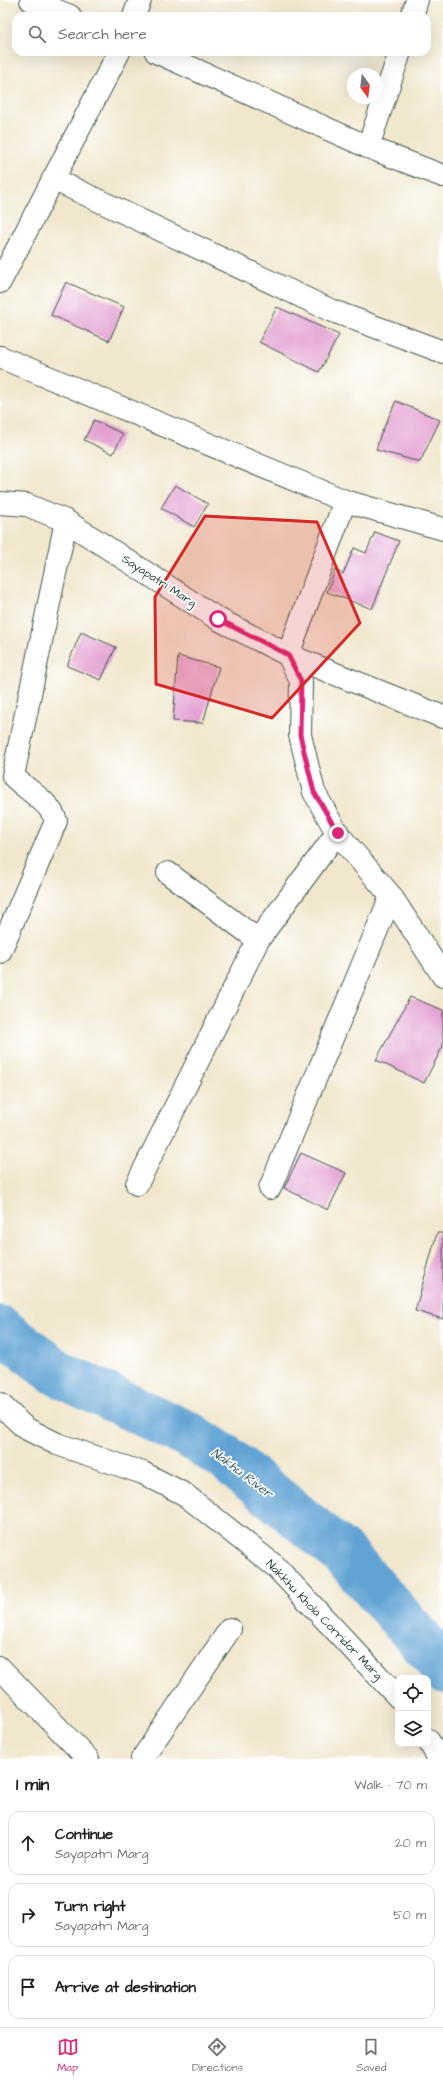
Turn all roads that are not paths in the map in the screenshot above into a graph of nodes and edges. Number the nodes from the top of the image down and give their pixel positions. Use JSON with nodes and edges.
{"nodes":[{"id":1,"x":31,"y":0,"type":"edge"},
{"id":2,"x":140,"y":0,"type":"edge"},
{"id":3,"x":417,"y":0,"type":"edge"},
{"id":4,"x":60,"y":12,"type":"edge"},
{"id":5,"x":136,"y":12,"type":"edge"},
{"id":6,"x":413,"y":12,"type":"edge"},
{"id":7,"x":117,"y":56,"type":"edge"},
{"id":8,"x":165,"y":56,"type":"edge"},
{"id":9,"x":399,"y":56,"type":"edge"},
{"id":10,"x":368,"y":148,"type":"junction"},
{"id":11,"x":443,"y":176,"type":"edge"},
{"id":12,"x":53,"y":179,"type":"junction"},
{"id":13,"x":0,"y":282,"type":"edge"},
{"id":14,"x":443,"y":352,"type":"edge"},
{"id":15,"x":0,"y":357,"type":"edge"},
{"id":16,"x":345,"y":501,"type":"junction"},
{"id":17,"x":0,"y":503,"type":"edge"},
{"id":18,"x":66,"y":521,"type":"junction"},
{"id":19,"x":443,"y":529,"type":"edge"},
{"id":20,"x":288,"y":655,"type":"junction"},
{"id":21,"x":443,"y":717,"type":"edge"},
{"id":22,"x":338,"y":833,"type":"junction"},
{"id":23,"x":168,"y":873,"type":"dead end"},
{"id":24,"x":391,"y":896,"type":"junction"},
{"id":25,"x":258,"y":940,"type":"junction"},
{"id":26,"x":0,"y":952,"type":"edge"},
{"id":27,"x":443,"y":976,"type":"edge"},
{"id":28,"x":137,"y":1184,"type":"dead end"},
{"id":29,"x":270,"y":1188,"type":"dead end"},
{"id":30,"x":0,"y":1404,"type":"edge"},
{"id":31,"x":230,"y":1630,"type":"dead end"},
{"id":32,"x":0,"y":1668,"type":"edge"},
{"id":33,"x":395,"y":1694,"type":"edge"},
{"id":34,"x":431,"y":1745,"type":"edge"},
{"id":35,"x":88,"y":1759,"type":"edge"},
{"id":36,"x":142,"y":1759,"type":"edge"},
{"id":37,"x":439,"y":1759,"type":"edge"}],
"edges":[{"from":1,"to":4,"type":"street"},
{"from":2,"to":5,"type":"street"},
{"from":3,"to":6,"type":"street"},
{"from":7,"to":12,"type":"street"},
{"from":8,"to":10,"type":"street"},
{"from":9,"to":10,"type":"street"},
{"from":10,"to":11,"type":"street"},
{"from":12,"to":13,"type":"street"},
{"from":12,"to":14,"type":"street"},
{"from":15,"to":16,"type":"street"},
{"from":16,"to":19,"type":"street"},
{"from":16,"to":20,"type":"street"},
{"from":17,"to":18,"type":"street","name":"Sayapatri Marg"},
{"from":18,"to":20,"type":"street","name":"Sayapatri Marg"},
{"from":18,"to":26,"type":"street"},
{"from":20,"to":21,"type":"street","name":"Sayapatri Marg"},
{"from":20,"to":22,"type":"street"},
{"from":22,"to":24,"type":"street"},
{"from":22,"to":25,"type":"street"},
{"from":23,"to":25,"type":"street"},
{"from":24,"to":27,"type":"street"},
{"from":24,"to":29,"type":"street"},
{"from":25,"to":28,"type":"street"},
{"from":30,"to":33,"type":"street","name":"Nakkhu Khola Corridor Marg"},
{"from":31,"to":36,"type":"street"},
{"from":32,"to":35,"type":"street"},
{"from":34,"to":37,"type":"street"}]}
